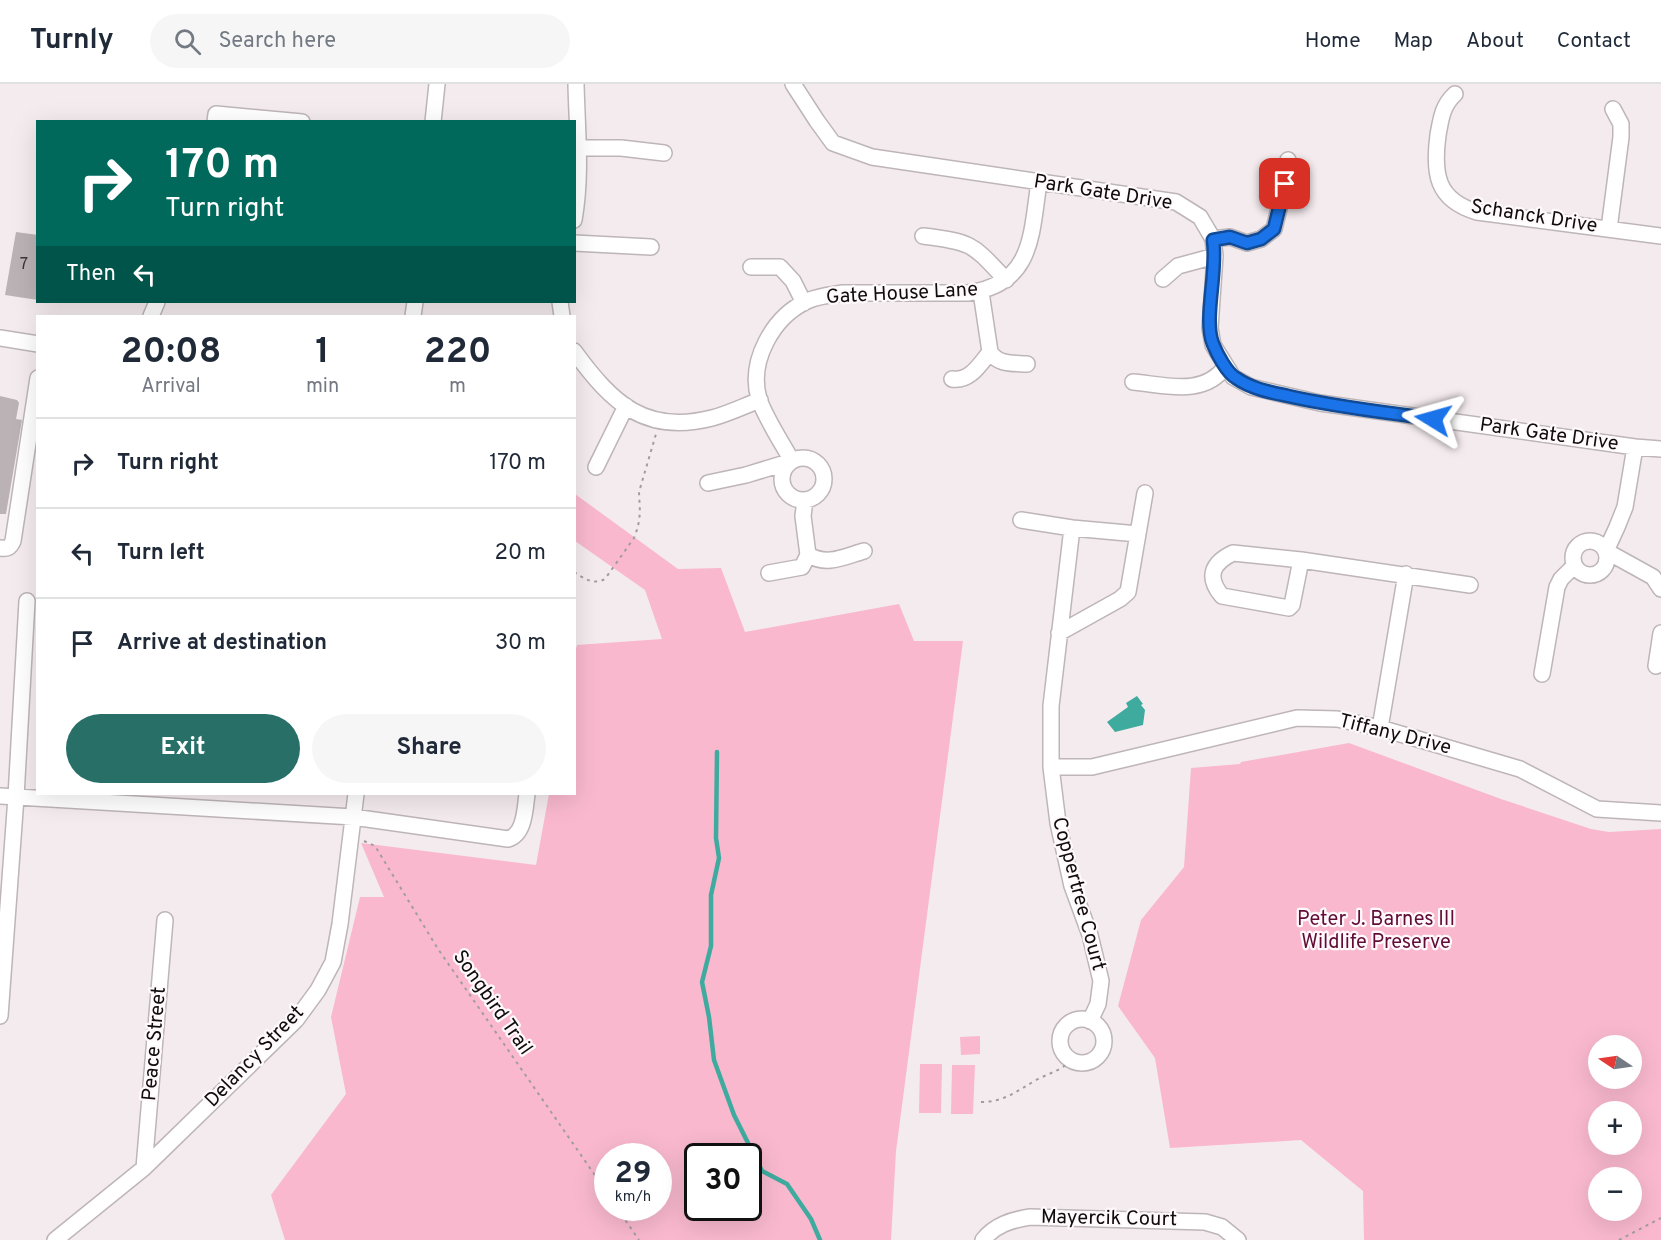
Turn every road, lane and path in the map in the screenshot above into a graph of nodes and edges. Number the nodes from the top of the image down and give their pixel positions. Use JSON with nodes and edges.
{"nodes":[{"id":1,"x":437,"y":84,"type":"edge"},
{"id":2,"x":576,"y":84,"type":"edge"},
{"id":3,"x":793,"y":84,"type":"edge"},
{"id":4,"x":1455,"y":94,"type":"dead end"},
{"id":5,"x":1613,"y":109,"type":"dead end"},
{"id":6,"x":215,"y":120,"type":"edge"},
{"id":7,"x":280,"y":120,"type":"edge"},
{"id":8,"x":433,"y":120,"type":"edge"},
{"id":9,"x":576,"y":126,"type":"edge"},
{"id":10,"x":579,"y":147,"type":"junction"},
{"id":11,"x":664,"y":153,"type":"dead end"},
{"id":12,"x":1288,"y":160,"type":"dead end"},
{"id":13,"x":1039,"y":182,"type":"junction"},
{"id":14,"x":576,"y":209,"type":"edge"},
{"id":15,"x":1608,"y":229,"type":"junction"},
{"id":16,"x":923,"y":236,"type":"dead end"},
{"id":17,"x":1661,"y":236,"type":"edge"},
{"id":18,"x":1213,"y":240,"type":"junction"},
{"id":19,"x":576,"y":243,"type":"edge"},
{"id":20,"x":651,"y":247,"type":"dead end"},
{"id":21,"x":1215,"y":256,"type":"junction"},
{"id":22,"x":751,"y":267,"type":"dead end"},
{"id":23,"x":1163,"y":279,"type":"dead end"},
{"id":24,"x":1006,"y":280,"type":"junction"},
{"id":25,"x":981,"y":292,"type":"junction"},
{"id":26,"x":804,"y":303,"type":"junction"},
{"id":27,"x":0,"y":338,"type":"edge"},
{"id":28,"x":36,"y":344,"type":"edge"},
{"id":29,"x":990,"y":352,"type":"junction"},
{"id":30,"x":576,"y":353,"type":"edge"},
{"id":31,"x":1027,"y":364,"type":"dead end"},
{"id":32,"x":1226,"y":366,"type":"junction"},
{"id":33,"x":952,"y":379,"type":"dead end"},
{"id":34,"x":1133,"y":382,"type":"dead end"},
{"id":35,"x":36,"y":391,"type":"edge"},
{"id":36,"x":760,"y":400,"type":"junction"},
{"id":37,"x":626,"y":406,"type":"junction"},
{"id":38,"x":659,"y":422,"type":"junction"},
{"id":39,"x":1635,"y":447,"type":"junction"},
{"id":40,"x":1661,"y":449,"type":"edge"},
{"id":41,"x":792,"y":461,"type":"junction"},
{"id":42,"x":596,"y":467,"type":"dead end"},
{"id":43,"x":708,"y":483,"type":"dead end"},
{"id":44,"x":1145,"y":493,"type":"dead end"},
{"id":45,"x":805,"y":500,"type":"junction"},
{"id":46,"x":1021,"y":520,"type":"dead end"},
{"id":47,"x":1072,"y":528,"type":"junction"},
{"id":48,"x":1138,"y":534,"type":"junction"},
{"id":49,"x":0,"y":548,"type":"edge"},
{"id":50,"x":864,"y":551,"type":"dead end"},
{"id":51,"x":1606,"y":551,"type":"junction"},
{"id":52,"x":808,"y":555,"type":"junction"},
{"id":53,"x":1301,"y":560,"type":"junction"},
{"id":54,"x":1574,"y":566,"type":"junction"},
{"id":55,"x":576,"y":573,"type":"edge"},
{"id":56,"x":769,"y":573,"type":"dead end"},
{"id":57,"x":1406,"y":574,"type":"junction"},
{"id":58,"x":1470,"y":585,"type":"dead end"},
{"id":59,"x":1661,"y":589,"type":"edge"},
{"id":60,"x":27,"y":601,"type":"dead end"},
{"id":61,"x":1059,"y":633,"type":"junction"},
{"id":62,"x":1661,"y":633,"type":"edge"},
{"id":63,"x":1656,"y":666,"type":"dead end"},
{"id":64,"x":1542,"y":674,"type":"dead end"},
{"id":65,"x":1380,"y":728,"type":"junction"},
{"id":66,"x":1051,"y":766,"type":"junction"},
{"id":67,"x":356,"y":795,"type":"edge"},
{"id":68,"x":527,"y":795,"type":"edge"},
{"id":69,"x":0,"y":796,"type":"edge"},
{"id":70,"x":16,"y":796,"type":"junction"},
{"id":71,"x":1661,"y":813,"type":"edge"},
{"id":72,"x":353,"y":817,"type":"junction"},
{"id":73,"x":351,"y":834,"type":"junction"},
{"id":74,"x":165,"y":920,"type":"dead end"},
{"id":75,"x":0,"y":1016,"type":"edge"},
{"id":76,"x":1090,"y":1021,"type":"junction"},
{"id":77,"x":1071,"y":1060,"type":"junction"},
{"id":78,"x":981,"y":1102,"type":"dead end"},
{"id":79,"x":144,"y":1168,"type":"junction"},
{"id":80,"x":594,"y":1174,"type":"edge"},
{"id":81,"x":1661,"y":1218,"type":"edge"},
{"id":82,"x":626,"y":1221,"type":"edge"},
{"id":83,"x":56,"y":1240,"type":"edge"},
{"id":84,"x":639,"y":1240,"type":"edge"},
{"id":85,"x":983,"y":1240,"type":"edge"},
{"id":86,"x":1238,"y":1240,"type":"edge"},
{"id":87,"x":1619,"y":1240,"type":"edge"}],
"edges":[{"from":1,"to":8,"type":"street"},
{"from":2,"to":9,"type":"street"},
{"from":3,"to":13,"type":"street","name":"Park Gate Drive"},
{"from":4,"to":15,"type":"street","name":"Schanck Drive"},
{"from":5,"to":15,"type":"street"},
{"from":6,"to":7,"type":"street"},
{"from":9,"to":10,"type":"street"},
{"from":10,"to":11,"type":"street"},
{"from":10,"to":14,"type":"street"},
{"from":12,"to":18,"type":"street"},
{"from":13,"to":18,"type":"street","name":"Park Gate Drive"},
{"from":13,"to":24,"type":"street"},
{"from":15,"to":17,"type":"street","name":"Schanck Drive"},
{"from":16,"to":24,"type":"street"},
{"from":18,"to":21,"type":"street","name":"Park Gate Drive"},
{"from":19,"to":20,"type":"street"},
{"from":21,"to":23,"type":"street"},
{"from":21,"to":32,"type":"street","name":"Park Gate Drive"},
{"from":22,"to":26,"type":"street"},
{"from":24,"to":25,"type":"street","name":"Gate House Lane"},
{"from":25,"to":26,"type":"street","name":"Gate House Lane"},
{"from":25,"to":29,"type":"street"},
{"from":26,"to":36,"type":"street","name":"Gate House Lane"},
{"from":27,"to":28,"type":"street"},
{"from":29,"to":31,"type":"street"},
{"from":29,"to":33,"type":"street"},
{"from":30,"to":37,"type":"street"},
{"from":32,"to":34,"type":"street"},
{"from":32,"to":39,"type":"street","name":"Park Gate Drive"},
{"from":35,"to":49,"type":"street"},
{"from":36,"to":38,"type":"street"},
{"from":36,"to":41,"type":"street"},
{"from":37,"to":38,"type":"street"},
{"from":37,"to":42,"type":"street"},
{"from":38,"to":55,"type":"path"},
{"from":39,"to":40,"type":"street","name":"Park Gate Drive"},
{"from":39,"to":51,"type":"street"},
{"from":41,"to":43,"type":"street"},
{"from":41,"to":45,"type":"street"},
{"from":41,"to":45,"type":"street"},
{"from":44,"to":48,"type":"street"},
{"from":45,"to":52,"type":"street"},
{"from":46,"to":47,"type":"street"},
{"from":47,"to":48,"type":"street"},
{"from":47,"to":61,"type":"street","name":"Coppertree Court"},
{"from":48,"to":61,"type":"street"},
{"from":50,"to":52,"type":"street"},
{"from":51,"to":54,"type":"street"},
{"from":51,"to":54,"type":"street"},
{"from":51,"to":59,"type":"street"},
{"from":52,"to":56,"type":"street"},
{"from":53,"to":53,"type":"street"},
{"from":53,"to":57,"type":"street"},
{"from":54,"to":64,"type":"street"},
{"from":57,"to":58,"type":"street"},
{"from":57,"to":65,"type":"street"},
{"from":60,"to":70,"type":"street"},
{"from":61,"to":66,"type":"street","name":"Coppertree Court"},
{"from":62,"to":63,"type":"street"},
{"from":65,"to":66,"type":"street","name":"Tiffany Drive"},
{"from":65,"to":71,"type":"street","name":"Tiffany Drive"},
{"from":66,"to":76,"type":"street","name":"Coppertree Court"},
{"from":67,"to":72,"type":"street","name":"Delancy Street"},
{"from":68,"to":72,"type":"street"},
{"from":69,"to":70,"type":"street"},
{"from":70,"to":72,"type":"street"},
{"from":70,"to":75,"type":"street"},
{"from":72,"to":73,"type":"street","name":"Delancy Street"},
{"from":73,"to":79,"type":"street","name":"Delancy Street"},
{"from":73,"to":80,"type":"path","name":"Songbird Trail"},
{"from":74,"to":79,"type":"street","name":"Peace Street"},
{"from":76,"to":77,"type":"street"},
{"from":76,"to":77,"type":"street"},
{"from":77,"to":78,"type":"path"},
{"from":79,"to":83,"type":"street","name":"Delancy Street"},
{"from":81,"to":87,"type":"path"},
{"from":82,"to":84,"type":"path"},
{"from":85,"to":86,"type":"street","name":"Mayercik Court"}]}
